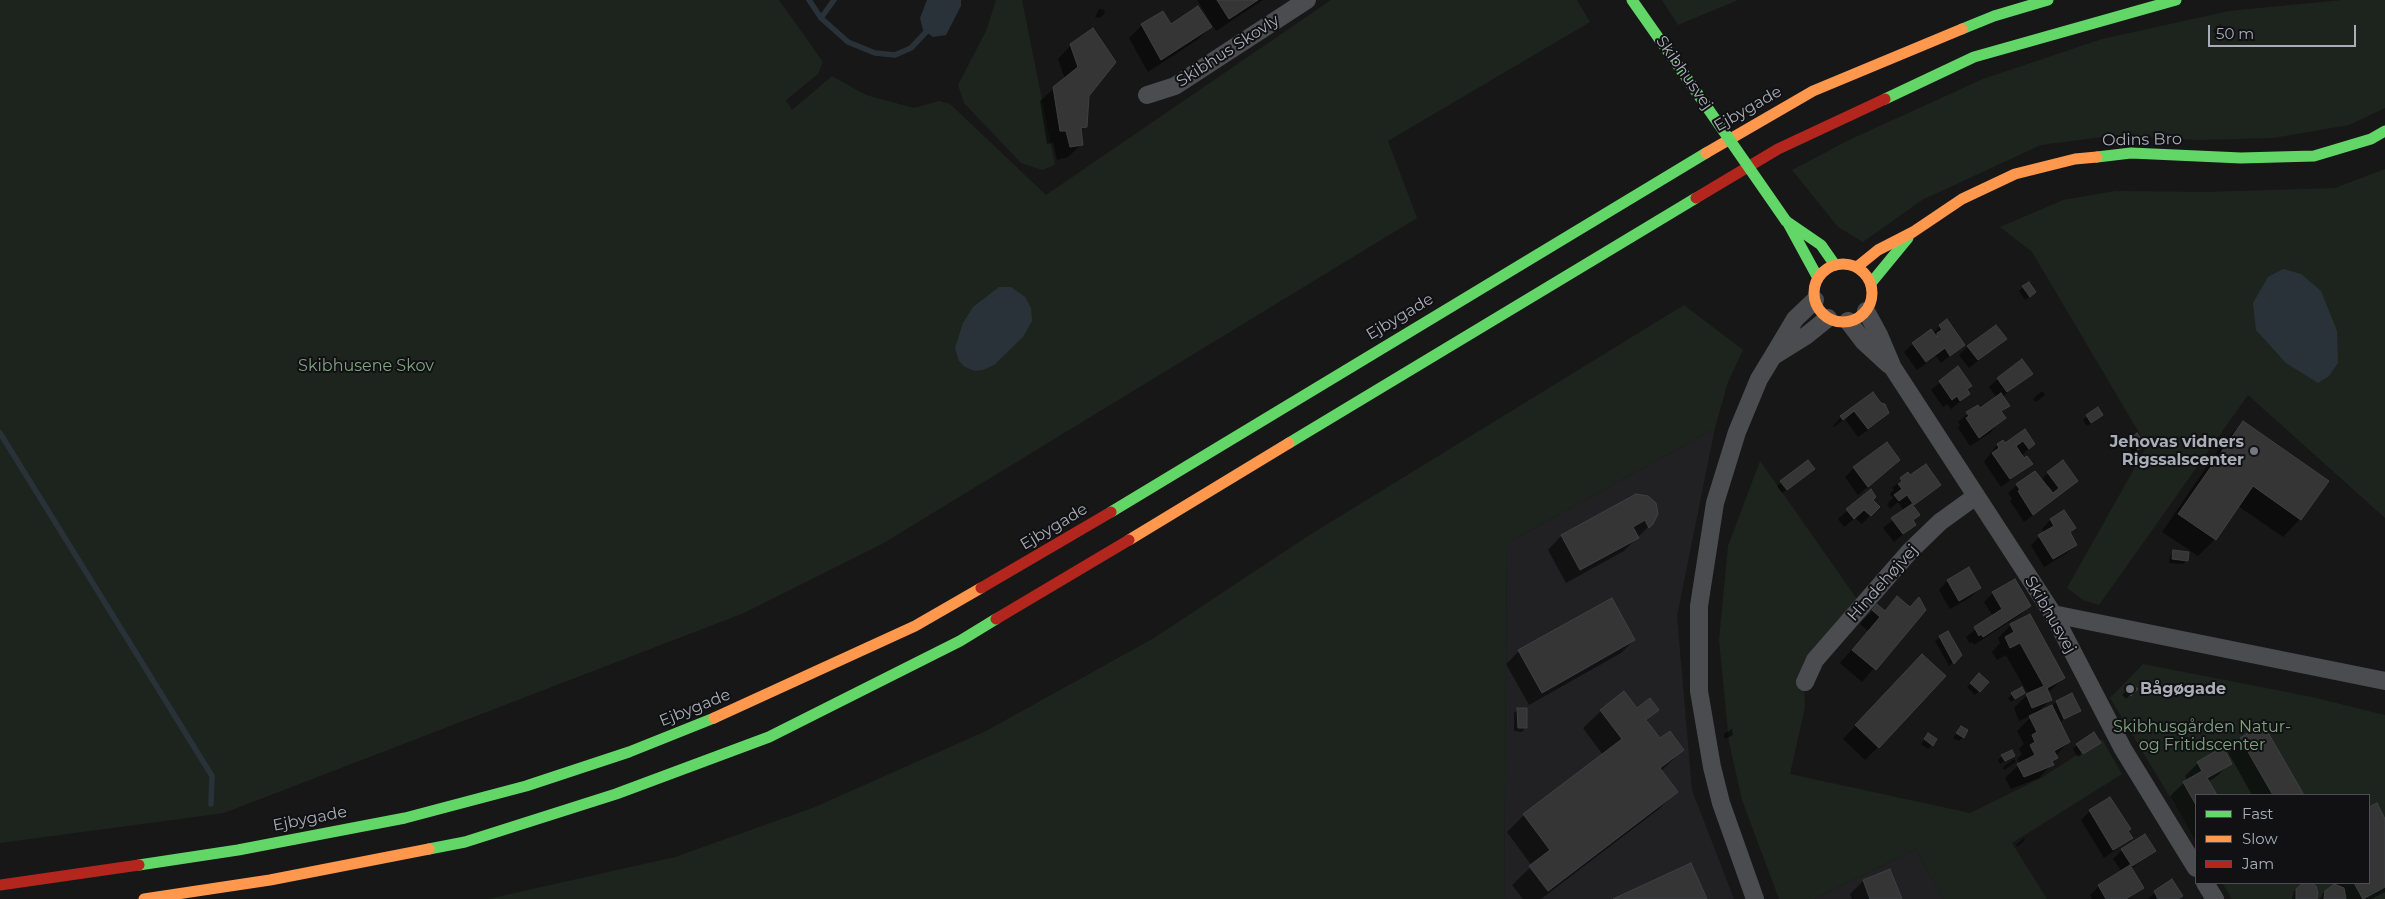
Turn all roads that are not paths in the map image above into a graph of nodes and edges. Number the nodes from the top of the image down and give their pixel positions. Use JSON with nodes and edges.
{"nodes":[{"id":1,"x":1307,"y":0,"type":"edge"},
{"id":2,"x":1632,"y":0,"type":"edge"},
{"id":3,"x":2048,"y":0,"type":"edge"},
{"id":4,"x":2176,"y":0,"type":"edge"},
{"id":5,"x":1146,"y":96,"type":"dead end"},
{"id":6,"x":2385,"y":131,"type":"edge"},
{"id":7,"x":1786,"y":221,"type":"junction"},
{"id":8,"x":1913,"y":232,"type":"junction"},
{"id":9,"x":1835,"y":265,"type":"junction"},
{"id":10,"x":1857,"y":267,"type":"junction"},
{"id":11,"x":1818,"y":278,"type":"junction"},
{"id":12,"x":1871,"y":283,"type":"junction"},
{"id":13,"x":1815,"y":300,"type":"junction"},
{"id":14,"x":1866,"y":311,"type":"junction"},
{"id":15,"x":1828,"y":318,"type":"junction"},
{"id":16,"x":1848,"y":321,"type":"junction"},
{"id":17,"x":1773,"y":356,"type":"junction"},
{"id":18,"x":1893,"y":368,"type":"junction"},
{"id":19,"x":1976,"y":496,"type":"junction"},
{"id":20,"x":2053,"y":614,"type":"junction"},
{"id":21,"x":2385,"y":681,"type":"edge"},
{"id":22,"x":1806,"y":682,"type":"dead end"},
{"id":23,"x":2195,"y":866,"type":"edge"},
{"id":24,"x":2206,"y":884,"type":"edge"},
{"id":25,"x":0,"y":885,"type":"edge"},
{"id":26,"x":144,"y":899,"type":"edge"},
{"id":27,"x":1755,"y":899,"type":"edge"},
{"id":28,"x":2215,"y":899,"type":"edge"}],
"edges":[{"from":1,"to":5,"type":"street","name":"Skibhus Skovly"},
{"from":2,"to":7,"type":"main road","name":"Skibhusvej","bridge":true},
{"from":3,"to":25,"type":"main road","name":"Ejbygade"},
{"from":4,"to":26,"type":"main road"},
{"from":6,"to":8,"type":"main road","name":"Odins Bro"},
{"from":7,"to":9,"type":"main road","name":"Skibhusvej"},
{"from":7,"to":11,"type":"main road","name":"Skibhusvej"},
{"from":8,"to":10,"type":"main road","name":"Odins Bro"},
{"from":8,"to":12,"type":"main road","name":"Odins Bro"},
{"from":9,"to":10,"type":"main road"},
{"from":9,"to":11,"type":"main road"},
{"from":10,"to":12,"type":"main road"},
{"from":11,"to":13,"type":"main road"},
{"from":12,"to":14,"type":"main road"},
{"from":13,"to":15,"type":"main road"},
{"from":13,"to":17,"type":"street"},
{"from":14,"to":16,"type":"main road"},
{"from":14,"to":18,"type":"street","name":"Skibhusvej"},
{"from":15,"to":16,"type":"main road"},
{"from":15,"to":17,"type":"street"},
{"from":16,"to":18,"type":"street","name":"Skibhusvej"},
{"from":17,"to":27,"type":"street"},
{"from":18,"to":19,"type":"street","name":"Skibhusvej"},
{"from":19,"to":20,"type":"street","name":"Skibhusvej"},
{"from":19,"to":22,"type":"street","name":"Hindehøjvej"},
{"from":20,"to":21,"type":"street"},
{"from":20,"to":23,"type":"street","name":"Skibhusvej"},
{"from":24,"to":28,"type":"street"}]}
